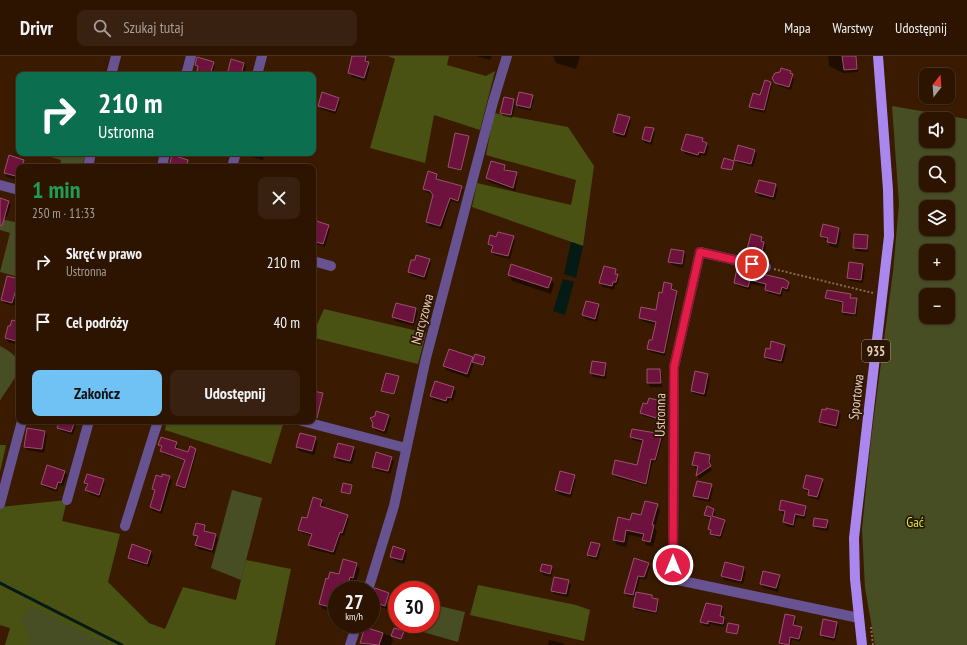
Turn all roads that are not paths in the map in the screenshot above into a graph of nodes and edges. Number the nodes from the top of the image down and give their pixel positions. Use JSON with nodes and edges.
{"nodes":[{"id":1,"x":116,"y":56,"type":"edge"},
{"id":2,"x":191,"y":56,"type":"edge"},
{"id":3,"x":262,"y":56,"type":"edge"},
{"id":4,"x":507,"y":56,"type":"edge"},
{"id":5,"x":878,"y":56,"type":"edge"},
{"id":6,"x":112,"y":72,"type":"edge"},
{"id":7,"x":187,"y":72,"type":"edge"},
{"id":8,"x":258,"y":72,"type":"edge"},
{"id":9,"x":0,"y":185,"type":"edge"},
{"id":10,"x":16,"y":189,"type":"edge"},
{"id":11,"x":316,"y":262,"type":"edge"},
{"id":12,"x":331,"y":266,"type":"dead end"},
{"id":13,"x":766,"y":267,"type":"road end"},
{"id":14,"x":21,"y":424,"type":"edge"},
{"id":15,"x":88,"y":424,"type":"edge"},
{"id":16,"x":157,"y":424,"type":"edge"},
{"id":17,"x":314,"y":424,"type":"edge"},
{"id":18,"x":406,"y":448,"type":"junction"},
{"id":19,"x":67,"y":500,"type":"dead end"},
{"id":20,"x":0,"y":504,"type":"edge"},
{"id":21,"x":125,"y":526,"type":"dead end"},
{"id":22,"x":371,"y":581,"type":"edge"},
{"id":23,"x":859,"y":618,"type":"junction"},
{"id":24,"x":354,"y":633,"type":"edge"},
{"id":25,"x":350,"y":645,"type":"edge"},
{"id":26,"x":862,"y":645,"type":"edge"}],
"edges":[{"from":1,"to":6,"type":"street"},
{"from":2,"to":7,"type":"street"},
{"from":3,"to":8,"type":"street"},
{"from":4,"to":18,"type":"street","name":"Narcyzowa"},
{"from":5,"to":23,"type":"main road","name":"Sportowa","number":"935"},
{"from":9,"to":10,"type":"street"},
{"from":11,"to":12,"type":"street"},
{"from":13,"to":23,"type":"street","name":"Ustronna"},
{"from":14,"to":20,"type":"street"},
{"from":15,"to":19,"type":"street"},
{"from":16,"to":21,"type":"street"},
{"from":17,"to":18,"type":"street"},
{"from":18,"to":22,"type":"street","name":"Narcyzowa"},
{"from":23,"to":26,"type":"main road","name":"Sportowa","number":"935"},
{"from":24,"to":25,"type":"street"}]}
